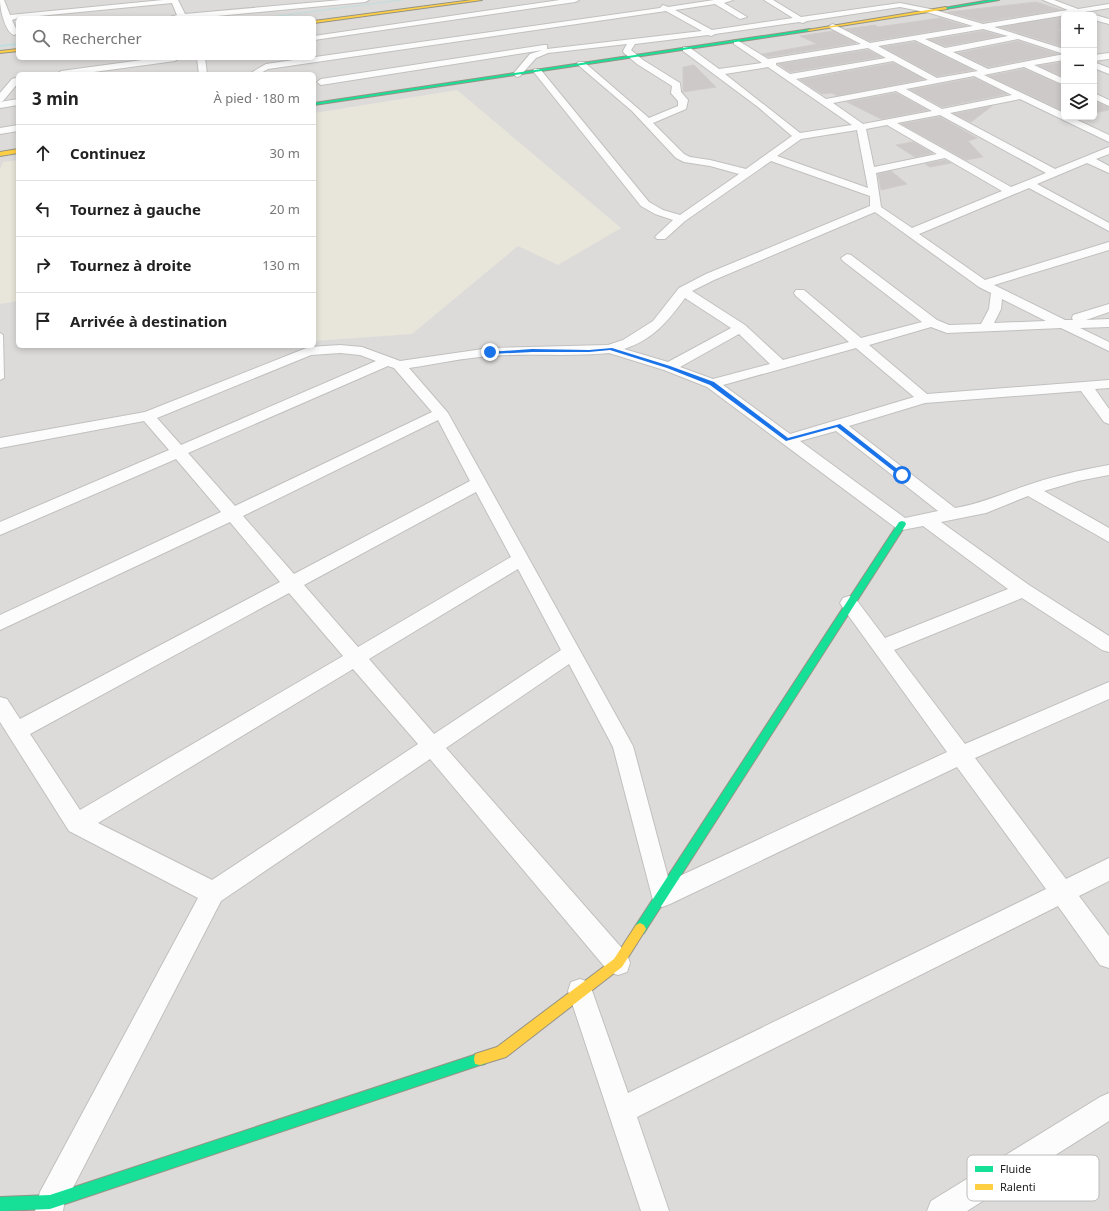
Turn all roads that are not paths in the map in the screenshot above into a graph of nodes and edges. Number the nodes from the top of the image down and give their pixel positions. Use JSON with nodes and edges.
{"nodes":[{"id":1,"x":0,"y":0,"type":"edge"},
{"id":2,"x":175,"y":0,"type":"edge"},
{"id":3,"x":268,"y":0,"type":"edge"},
{"id":4,"x":365,"y":0,"type":"edge"},
{"id":5,"x":448,"y":0,"type":"edge"},
{"id":6,"x":480,"y":0,"type":"edge"},
{"id":7,"x":575,"y":0,"type":"edge"},
{"id":8,"x":729,"y":0,"type":"edge"},
{"id":9,"x":768,"y":0,"type":"edge"},
{"id":10,"x":998,"y":0,"type":"edge"},
{"id":11,"x":1047,"y":0,"type":"edge"},
{"id":12,"x":328,"y":2,"type":"edge"},
{"id":13,"x":717,"y":2,"type":"junction"},
{"id":14,"x":120,"y":3,"type":"edge"},
{"id":15,"x":656,"y":3,"type":"dead end"},
{"id":16,"x":912,"y":3,"type":"edge"},
{"id":17,"x":548,"y":4,"type":"junction"},
{"id":18,"x":1109,"y":6,"type":"edge"},
{"id":19,"x":665,"y":9,"type":"junction"},
{"id":20,"x":270,"y":10,"type":"junction"},
{"id":21,"x":934,"y":10,"type":"junction"},
{"id":22,"x":1079,"y":11,"type":"junction"},
{"id":23,"x":845,"y":12,"type":"junction"},
{"id":24,"x":20,"y":16,"type":"edge"},
{"id":25,"x":182,"y":16,"type":"edge"},
{"id":26,"x":188,"y":16,"type":"edge"},
{"id":27,"x":765,"y":16,"type":"dead end"},
{"id":28,"x":16,"y":17,"type":"edge"},
{"id":29,"x":316,"y":17,"type":"edge"},
{"id":30,"x":7,"y":18,"type":"junction"},
{"id":31,"x":802,"y":18,"type":"junction"},
{"id":32,"x":1097,"y":18,"type":"edge"},
{"id":33,"x":729,"y":19,"type":"dead end"},
{"id":34,"x":316,"y":22,"type":"edge"},
{"id":35,"x":574,"y":22,"type":"junction"},
{"id":36,"x":708,"y":22,"type":"dead end"},
{"id":37,"x":858,"y":22,"type":"junction"},
{"id":38,"x":1109,"y":22,"type":"edge"},
{"id":39,"x":695,"y":24,"type":"junction"},
{"id":40,"x":833,"y":26,"type":"junction"},
{"id":41,"x":984,"y":27,"type":"junction"},
{"id":42,"x":520,"y":30,"type":"junction"},
{"id":43,"x":710,"y":32,"type":"junction"},
{"id":44,"x":800,"y":32,"type":"junction"},
{"id":45,"x":13,"y":33,"type":"edge"},
{"id":46,"x":915,"y":36,"type":"junction"},
{"id":47,"x":1020,"y":36,"type":"junction"},
{"id":48,"x":469,"y":37,"type":"junction"},
{"id":49,"x":316,"y":38,"type":"edge"},
{"id":50,"x":663,"y":39,"type":"junction"},
{"id":51,"x":1056,"y":39,"type":"dead end"},
{"id":52,"x":632,"y":42,"type":"junction"},
{"id":53,"x":737,"y":42,"type":"junction"},
{"id":54,"x":1040,"y":42,"type":"junction"},
{"id":55,"x":418,"y":45,"type":"junction"},
{"id":56,"x":713,"y":45,"type":"junction"},
{"id":57,"x":867,"y":45,"type":"junction"},
{"id":58,"x":544,"y":47,"type":"junction"},
{"id":59,"x":686,"y":49,"type":"junction"},
{"id":60,"x":16,"y":50,"type":"edge"},
{"id":61,"x":672,"y":51,"type":"junction"},
{"id":62,"x":945,"y":51,"type":"junction"},
{"id":63,"x":1061,"y":51,"type":"edge"},
{"id":64,"x":0,"y":52,"type":"edge"},
{"id":65,"x":362,"y":53,"type":"junction"},
{"id":66,"x":16,"y":55,"type":"edge"},
{"id":67,"x":492,"y":55,"type":"junction"},
{"id":68,"x":1109,"y":56,"type":"edge"},
{"id":69,"x":0,"y":57,"type":"edge"},
{"id":70,"x":634,"y":57,"type":"junction"},
{"id":71,"x":1061,"y":58,"type":"edge"},
{"id":72,"x":1097,"y":58,"type":"edge"},
{"id":73,"x":316,"y":59,"type":"edge"},
{"id":74,"x":893,"y":59,"type":"junction"},
{"id":75,"x":160,"y":60,"type":"edge"},
{"id":76,"x":200,"y":60,"type":"edge"},
{"id":77,"x":310,"y":60,"type":"edge"},
{"id":78,"x":527,"y":62,"type":"junction"},
{"id":79,"x":138,"y":63,"type":"junction"},
{"id":80,"x":770,"y":63,"type":"junction"},
{"id":81,"x":437,"y":64,"type":"junction"},
{"id":82,"x":581,"y":64,"type":"junction"},
{"id":83,"x":1026,"y":64,"type":"junction"},
{"id":84,"x":512,"y":65,"type":"dead end"},
{"id":85,"x":265,"y":66,"type":"edge"},
{"id":86,"x":1097,"y":66,"type":"edge"},
{"id":87,"x":474,"y":71,"type":"dead end"},
{"id":88,"x":537,"y":71,"type":"junction"},
{"id":89,"x":1109,"y":71,"type":"edge"},
{"id":90,"x":75,"y":72,"type":"edge"},
{"id":91,"x":138,"y":72,"type":"edge"},
{"id":92,"x":203,"y":72,"type":"edge"},
{"id":93,"x":257,"y":72,"type":"edge"},
{"id":94,"x":718,"y":72,"type":"junction"},
{"id":95,"x":988,"y":72,"type":"junction"},
{"id":96,"x":380,"y":73,"type":"junction"},
{"id":97,"x":517,"y":74,"type":"junction"},
{"id":98,"x":976,"y":74,"type":"junction"},
{"id":99,"x":790,"y":77,"type":"junction"},
{"id":100,"x":16,"y":80,"type":"edge"},
{"id":101,"x":936,"y":81,"type":"junction"},
{"id":102,"x":1061,"y":81,"type":"edge"},
{"id":103,"x":0,"y":82,"type":"edge"},
{"id":104,"x":321,"y":82,"type":"dead end"},
{"id":105,"x":897,"y":88,"type":"junction"},
{"id":106,"x":352,"y":89,"type":"dead end"},
{"id":107,"x":1022,"y":96,"type":"junction"},
{"id":108,"x":1097,"y":97,"type":"edge"},
{"id":109,"x":0,"y":99,"type":"edge"},
{"id":110,"x":16,"y":102,"type":"edge"},
{"id":111,"x":825,"y":102,"type":"junction"},
{"id":112,"x":1109,"y":103,"type":"edge"},
{"id":113,"x":316,"y":104,"type":"edge"},
{"id":114,"x":0,"y":105,"type":"edge"},
{"id":115,"x":941,"y":112,"type":"junction"},
{"id":116,"x":647,"y":122,"type":"junction"},
{"id":117,"x":889,"y":122,"type":"junction"},
{"id":118,"x":861,"y":127,"type":"junction"},
{"id":119,"x":16,"y":128,"type":"edge"},
{"id":120,"x":0,"y":131,"type":"edge"},
{"id":121,"x":798,"y":136,"type":"junction"},
{"id":122,"x":1109,"y":139,"type":"edge"},
{"id":123,"x":1109,"y":150,"type":"edge"},
{"id":124,"x":16,"y":151,"type":"edge"},
{"id":125,"x":0,"y":154,"type":"edge"},
{"id":126,"x":946,"y":155,"type":"junction"},
{"id":127,"x":770,"y":158,"type":"junction"},
{"id":128,"x":1088,"y":159,"type":"junction"},
{"id":129,"x":1109,"y":170,"type":"edge"},
{"id":130,"x":869,"y":171,"type":"junction"},
{"id":131,"x":748,"y":173,"type":"junction"},
{"id":132,"x":1055,"y":173,"type":"junction"},
{"id":133,"x":1030,"y":184,"type":"junction"},
{"id":134,"x":1011,"y":192,"type":"junction"},
{"id":135,"x":875,"y":194,"type":"junction"},
{"id":136,"x":876,"y":208,"type":"junction"},
{"id":137,"x":681,"y":219,"type":"junction"},
{"id":138,"x":1109,"y":228,"type":"edge"},
{"id":139,"x":911,"y":233,"type":"junction"},
{"id":140,"x":661,"y":237,"type":"dead end"},
{"id":141,"x":1109,"y":246,"type":"edge"},
{"id":142,"x":847,"y":258,"type":"dead end"},
{"id":143,"x":984,"y":284,"type":"junction"},
{"id":144,"x":683,"y":291,"type":"junction"},
{"id":145,"x":997,"y":291,"type":"junction"},
{"id":146,"x":800,"y":294,"type":"dead end"},
{"id":147,"x":1109,"y":308,"type":"edge"},
{"id":148,"x":932,"y":323,"type":"junction"},
{"id":149,"x":1109,"y":323,"type":"edge"},
{"id":150,"x":1062,"y":324,"type":"junction"},
{"id":151,"x":740,"y":328,"type":"junction"},
{"id":152,"x":985,"y":328,"type":"junction"},
{"id":153,"x":0,"y":335,"type":"edge"},
{"id":154,"x":858,"y":344,"type":"junction"},
{"id":155,"x":1109,"y":347,"type":"edge"},
{"id":156,"x":610,"y":349,"type":"junction"},
{"id":157,"x":393,"y":363,"type":"junction"},
{"id":158,"x":780,"y":365,"type":"junction"},
{"id":159,"x":668,"y":367,"type":"junction"},
{"id":160,"x":0,"y":378,"type":"edge"},
{"id":161,"x":712,"y":384,"type":"junction"},
{"id":162,"x":1109,"y":384,"type":"edge"},
{"id":163,"x":1085,"y":386,"type":"junction"},
{"id":164,"x":924,"y":399,"type":"junction"},
{"id":165,"x":441,"y":414,"type":"junction"},
{"id":166,"x":148,"y":416,"type":"junction"},
{"id":167,"x":1109,"y":418,"type":"edge"},
{"id":168,"x":838,"y":425,"type":"junction"},
{"id":169,"x":788,"y":440,"type":"junction"},
{"id":170,"x":0,"y":443,"type":"edge"},
{"id":171,"x":178,"y":452,"type":"junction"},
{"id":172,"x":1109,"y":470,"type":"edge"},
{"id":173,"x":479,"y":483,"type":"junction"},
{"id":174,"x":1029,"y":490,"type":"junction"},
{"id":175,"x":232,"y":514,"type":"junction"},
{"id":176,"x":953,"y":515,"type":"junction"},
{"id":177,"x":926,"y":520,"type":"junction"},
{"id":178,"x":902,"y":524,"type":"junction"},
{"id":179,"x":0,"y":529,"type":"edge"},
{"id":180,"x":1109,"y":536,"type":"edge"},
{"id":181,"x":521,"y":559,"type":"junction"},
{"id":182,"x":291,"y":583,"type":"junction"},
{"id":183,"x":1023,"y":590,"type":"junction"},
{"id":184,"x":849,"y":603,"type":"junction"},
{"id":185,"x":0,"y":623,"type":"edge"},
{"id":186,"x":1109,"y":645,"type":"edge"},
{"id":187,"x":881,"y":647,"type":"junction"},
{"id":188,"x":572,"y":652,"type":"junction"},
{"id":189,"x":356,"y":658,"type":"junction"},
{"id":190,"x":1109,"y":690,"type":"edge"},
{"id":191,"x":0,"y":705,"type":"edge"},
{"id":192,"x":16,"y":731,"type":"junction"},
{"id":193,"x":431,"y":746,"type":"junction"},
{"id":194,"x":961,"y":755,"type":"junction"},
{"id":195,"x":77,"y":824,"type":"junction"},
{"id":196,"x":1109,"y":869,"type":"edge"},
{"id":197,"x":1062,"y":892,"type":"junction"},
{"id":198,"x":213,"y":893,"type":"junction"},
{"id":199,"x":662,"y":896,"type":"junction"},
{"id":200,"x":1109,"y":956,"type":"edge"},
{"id":201,"x":618,"y":963,"type":"junction"},
{"id":202,"x":580,"y":991,"type":"junction"},
{"id":203,"x":1109,"y":1106,"type":"edge"},
{"id":204,"x":621,"y":1111,"type":"junction"},
{"id":205,"x":1031,"y":1155,"type":"edge"},
{"id":206,"x":967,"y":1195,"type":"edge"},
{"id":207,"x":0,"y":1204,"type":"edge"},
{"id":208,"x":50,"y":1207,"type":"edge"},
{"id":209,"x":655,"y":1211,"type":"edge"},
{"id":210,"x":942,"y":1211,"type":"edge"}],
"edges":[{"from":1,"to":30,"type":"street"},
{"from":2,"to":14,"type":"street"},
{"from":2,"to":25,"type":"street"},
{"from":3,"to":20,"type":"street"},
{"from":4,"to":12,"type":"street"},
{"from":5,"to":29,"type":"main road"},
{"from":6,"to":34,"type":"main road"},
{"from":7,"to":17,"type":"street"},
{"from":8,"to":13,"type":"street"},
{"from":9,"to":31,"type":"street"},
{"from":10,"to":21,"type":"main road"},
{"from":11,"to":22,"type":"street"},
{"from":12,"to":20,"type":"street"},
{"from":13,"to":19,"type":"street"},
{"from":13,"to":33,"type":"street"},
{"from":14,"to":24,"type":"street"},
{"from":15,"to":19,"type":"street"},
{"from":16,"to":21,"type":"street"},
{"from":16,"to":23,"type":"street"},
{"from":17,"to":35,"type":"street"},
{"from":17,"to":49,"type":"street"},
{"from":18,"to":22,"type":"street"},
{"from":19,"to":35,"type":"street"},
{"from":19,"to":39,"type":"street"},
{"from":20,"to":26,"type":"street"},
{"from":21,"to":37,"type":"main road"},
{"from":21,"to":41,"type":"street"},
{"from":22,"to":41,"type":"street"},
{"from":23,"to":31,"type":"street"},
{"from":23,"to":37,"type":"street"},
{"from":27,"to":31,"type":"street"},
{"from":28,"to":30,"type":"street"},
{"from":30,"to":45,"type":"street"},
{"from":31,"to":43,"type":"street"},
{"from":31,"to":44,"type":"street"},
{"from":32,"to":38,"type":"street"},
{"from":35,"to":42,"type":"street"},
{"from":35,"to":58,"type":"street"},
{"from":36,"to":39,"type":"street"},
{"from":37,"to":40,"type":"main road"},
{"from":39,"to":43,"type":"street"},
{"from":40,"to":44,"type":"main road"},
{"from":40,"to":57,"type":"street"},
{"from":41,"to":46,"type":"street"},
{"from":41,"to":47,"type":"street"},
{"from":42,"to":48,"type":"street"},
{"from":42,"to":58,"type":"street"},
{"from":43,"to":50,"type":"street"},
{"from":43,"to":56,"type":"street"},
{"from":44,"to":53,"type":"main road"},
{"from":46,"to":57,"type":"street"},
{"from":46,"to":62,"type":"street"},
{"from":47,"to":54,"type":"street"},
{"from":47,"to":62,"type":"street"},
{"from":48,"to":55,"type":"street"},
{"from":48,"to":67,"type":"street"},
{"from":50,"to":52,"type":"street"},
{"from":50,"to":61,"type":"street"},
{"from":51,"to":54,"type":"street"},
{"from":52,"to":70,"type":"street"},
{"from":52,"to":78,"type":"street"},
{"from":53,"to":56,"type":"main road"},
{"from":53,"to":80,"type":"street"},
{"from":54,"to":63,"type":"street"},
{"from":55,"to":65,"type":"street"},
{"from":55,"to":81,"type":"street"},
{"from":56,"to":59,"type":"main road"},
{"from":57,"to":74,"type":"street"},
{"from":57,"to":80,"type":"street"},
{"from":58,"to":67,"type":"street"},
{"from":59,"to":61,"type":"main road"},
{"from":59,"to":94,"type":"street"},
{"from":60,"to":64,"type":"main road"},
{"from":61,"to":70,"type":"main road"},
{"from":62,"to":95,"type":"street"},
{"from":65,"to":73,"type":"street"},
{"from":65,"to":96,"type":"street"},
{"from":66,"to":69,"type":"main road"},
{"from":67,"to":81,"type":"street"},
{"from":68,"to":72,"type":"street"},
{"from":70,"to":82,"type":"main road"},
{"from":70,"to":116,"type":"street"},
{"from":71,"to":83,"type":"street"},
{"from":74,"to":99,"type":"street"},
{"from":74,"to":101,"type":"street"},
{"from":75,"to":79,"type":"street"},
{"from":76,"to":92,"type":"street"},
{"from":77,"to":85,"type":"street"},
{"from":78,"to":84,"type":"street"},
{"from":78,"to":97,"type":"street"},
{"from":79,"to":90,"type":"street"},
{"from":79,"to":91,"type":"street"},
{"from":80,"to":94,"type":"street"},
{"from":80,"to":99,"type":"street"},
{"from":81,"to":96,"type":"street"},
{"from":82,"to":88,"type":"main road"},
{"from":82,"to":116,"type":"street"},
{"from":83,"to":95,"type":"street"},
{"from":83,"to":102,"type":"street"},
{"from":85,"to":93,"type":"street"},
{"from":86,"to":89,"type":"street"},
{"from":87,"to":106,"type":"street"},
{"from":88,"to":97,"type":"main road"},
{"from":88,"to":137,"type":"street"},
{"from":94,"to":121,"type":"street"},
{"from":95,"to":98,"type":"street"},
{"from":96,"to":104,"type":"street"},
{"from":97,"to":113,"type":"main road"},
{"from":98,"to":101,"type":"street"},
{"from":98,"to":107,"type":"street"},
{"from":99,"to":111,"type":"street"},
{"from":100,"to":103,"type":"street"},
{"from":100,"to":109,"type":"street"},
{"from":101,"to":105,"type":"street"},
{"from":105,"to":111,"type":"street"},
{"from":105,"to":115,"type":"street"},
{"from":107,"to":115,"type":"street"},
{"from":107,"to":122,"type":"street"},
{"from":108,"to":112,"type":"street"},
{"from":110,"to":114,"type":"street"},
{"from":111,"to":118,"type":"street"},
{"from":115,"to":117,"type":"street"},
{"from":115,"to":132,"type":"street"},
{"from":116,"to":131,"type":"street"},
{"from":117,"to":118,"type":"street"},
{"from":117,"to":126,"type":"street"},
{"from":118,"to":121,"type":"street"},
{"from":118,"to":130,"type":"street"},
{"from":119,"to":120,"type":"street"},
{"from":121,"to":127,"type":"street"},
{"from":123,"to":128,"type":"street"},
{"from":124,"to":125,"type":"main road"},
{"from":126,"to":130,"type":"street"},
{"from":126,"to":134,"type":"street"},
{"from":127,"to":131,"type":"street"},
{"from":127,"to":135,"type":"street"},
{"from":128,"to":129,"type":"street"},
{"from":128,"to":132,"type":"street"},
{"from":130,"to":135,"type":"street"},
{"from":131,"to":137,"type":"street"},
{"from":132,"to":133,"type":"street"},
{"from":133,"to":134,"type":"street"},
{"from":133,"to":138,"type":"street"},
{"from":134,"to":139,"type":"street"},
{"from":135,"to":136,"type":"street"},
{"from":136,"to":139,"type":"street"},
{"from":136,"to":144,"type":"street"},
{"from":137,"to":140,"type":"street"},
{"from":139,"to":143,"type":"street"},
{"from":141,"to":143,"type":"street"},
{"from":142,"to":148,"type":"street"},
{"from":143,"to":145,"type":"street"},
{"from":144,"to":151,"type":"street"},
{"from":144,"to":156,"type":"street"},
{"from":145,"to":150,"type":"street"},
{"from":145,"to":152,"type":"street"},
{"from":146,"to":154,"type":"street"},
{"from":147,"to":150,"type":"street"},
{"from":148,"to":152,"type":"street"},
{"from":148,"to":154,"type":"street"},
{"from":149,"to":150,"type":"street"},
{"from":150,"to":152,"type":"street"},
{"from":150,"to":155,"type":"street"},
{"from":151,"to":158,"type":"street"},
{"from":151,"to":159,"type":"street"},
{"from":153,"to":160,"type":"lane"},
{"from":154,"to":158,"type":"street"},
{"from":154,"to":164,"type":"street"},
{"from":156,"to":157,"type":"street"},
{"from":156,"to":159,"type":"street"},
{"from":157,"to":165,"type":"street"},
{"from":157,"to":166,"type":"street"},
{"from":157,"to":171,"type":"street"},
{"from":158,"to":161,"type":"street"},
{"from":159,"to":161,"type":"street"},
{"from":161,"to":169,"type":"street"},
{"from":162,"to":163,"type":"street"},
{"from":163,"to":164,"type":"street"},
{"from":163,"to":167,"type":"street"},
{"from":164,"to":168,"type":"street"},
{"from":165,"to":173,"type":"street"},
{"from":165,"to":175,"type":"street"},
{"from":166,"to":170,"type":"street"},
{"from":166,"to":171,"type":"street"},
{"from":168,"to":169,"type":"street"},
{"from":168,"to":176,"type":"street"},
{"from":169,"to":178,"type":"street"},
{"from":171,"to":175,"type":"street"},
{"from":171,"to":179,"type":"street"},
{"from":172,"to":174,"type":"street"},
{"from":173,"to":181,"type":"street"},
{"from":173,"to":182,"type":"street"},
{"from":174,"to":176,"type":"street"},
{"from":174,"to":180,"type":"street"},
{"from":175,"to":182,"type":"street"},
{"from":175,"to":185,"type":"street"},
{"from":176,"to":177,"type":"street"},
{"from":177,"to":178,"type":"street"},
{"from":177,"to":183,"type":"street"},
{"from":178,"to":184,"type":"main road"},
{"from":181,"to":188,"type":"street"},
{"from":181,"to":189,"type":"street"},
{"from":182,"to":189,"type":"street"},
{"from":182,"to":192,"type":"street"},
{"from":183,"to":186,"type":"street"},
{"from":183,"to":187,"type":"street"},
{"from":184,"to":187,"type":"street"},
{"from":184,"to":199,"type":"main road"},
{"from":187,"to":194,"type":"street"},
{"from":188,"to":193,"type":"street"},
{"from":188,"to":199,"type":"street"},
{"from":189,"to":193,"type":"street"},
{"from":189,"to":195,"type":"street"},
{"from":190,"to":194,"type":"street"},
{"from":191,"to":192,"type":"street"},
{"from":192,"to":195,"type":"street"},
{"from":193,"to":198,"type":"street"},
{"from":193,"to":201,"type":"street"},
{"from":194,"to":197,"type":"street"},
{"from":194,"to":199,"type":"street"},
{"from":195,"to":198,"type":"street"},
{"from":196,"to":197,"type":"street"},
{"from":197,"to":200,"type":"street"},
{"from":197,"to":204,"type":"street"},
{"from":198,"to":208,"type":"street"},
{"from":199,"to":201,"type":"main road"},
{"from":201,"to":202,"type":"main road"},
{"from":202,"to":204,"type":"street"},
{"from":202,"to":208,"type":"main road"},
{"from":203,"to":205,"type":"street"},
{"from":204,"to":209,"type":"street"},
{"from":206,"to":210,"type":"street"},
{"from":207,"to":208,"type":"main road"}]}
